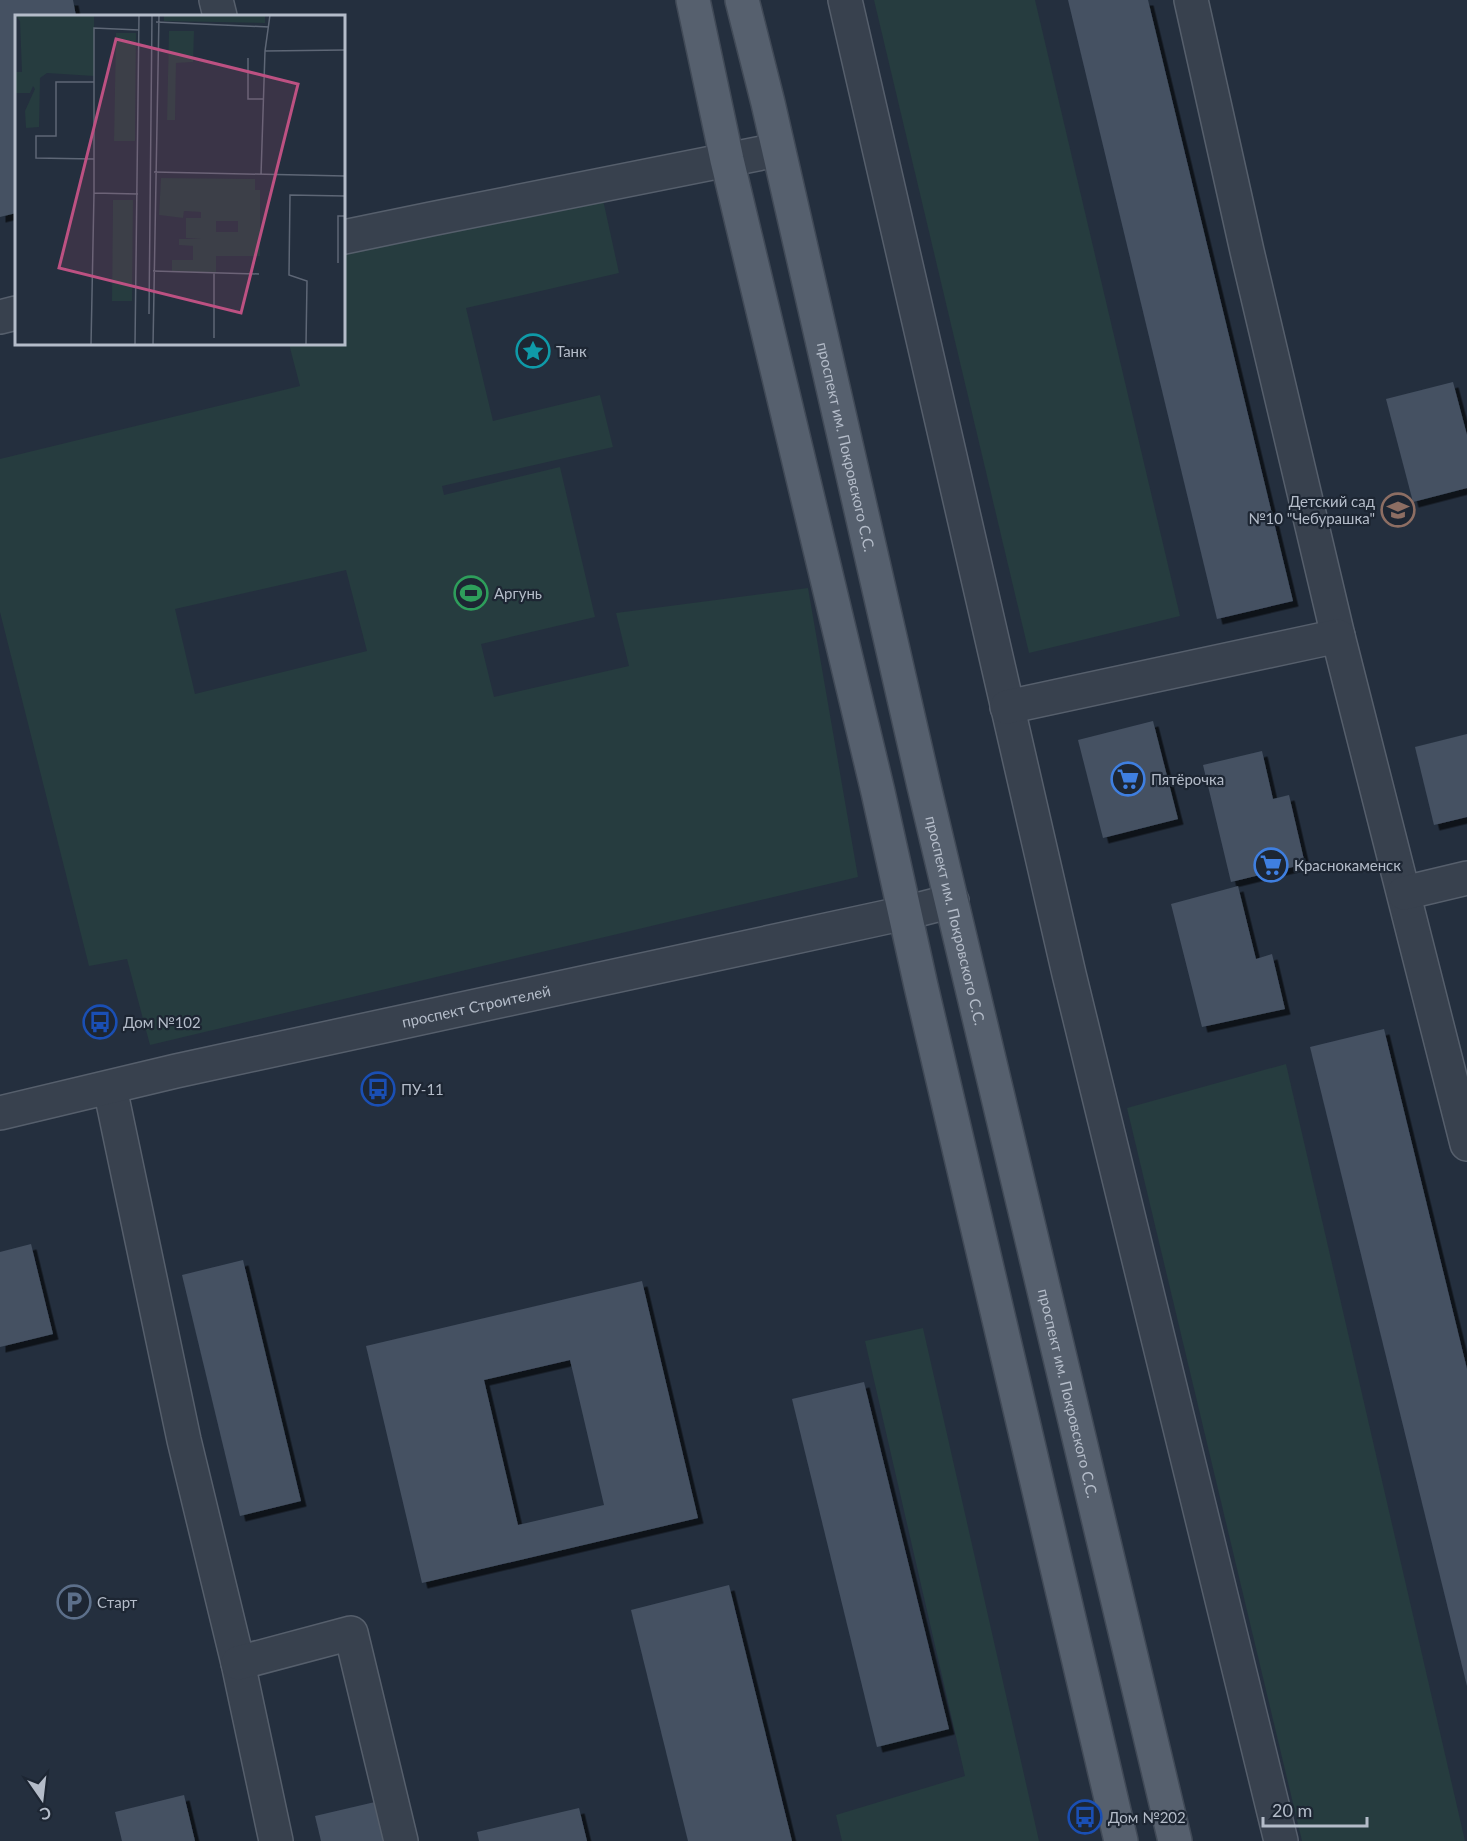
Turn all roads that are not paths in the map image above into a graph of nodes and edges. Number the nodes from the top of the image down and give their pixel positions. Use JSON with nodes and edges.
{"nodes":[{"id":1,"x":216,"y":0,"type":"edge"},
{"id":2,"x":693,"y":0,"type":"edge"},
{"id":3,"x":742,"y":0,"type":"edge"},
{"id":4,"x":845,"y":0,"type":"edge"},
{"id":5,"x":1191,"y":0,"type":"edge"},
{"id":6,"x":219,"y":15,"type":"edge"},
{"id":7,"x":777,"y":150,"type":"junction"},
{"id":8,"x":727,"y":160,"type":"junction"},
{"id":9,"x":345,"y":237,"type":"edge"},
{"id":10,"x":15,"y":313,"type":"edge"},
{"id":11,"x":0,"y":317,"type":"edge"},
{"id":12,"x":1338,"y":636,"type":"junction"},
{"id":13,"x":1007,"y":707,"type":"junction"},
{"id":14,"x":1467,"y":878,"type":"edge"},
{"id":15,"x":1404,"y":893,"type":"junction"},
{"id":16,"x":952,"y":901,"type":"junction"},
{"id":17,"x":905,"y":913,"type":"junction"},
{"id":18,"x":110,"y":1088,"type":"junction"},
{"id":19,"x":0,"y":1113,"type":"edge"},
{"id":20,"x":1467,"y":1144,"type":"edge"},
{"id":21,"x":238,"y":1663,"type":"junction"},
{"id":22,"x":276,"y":1841,"type":"edge"},
{"id":23,"x":401,"y":1841,"type":"edge"},
{"id":24,"x":1121,"y":1841,"type":"edge"},
{"id":25,"x":1175,"y":1841,"type":"edge"},
{"id":26,"x":1281,"y":1841,"type":"edge"}],
"edges":[{"from":1,"to":6,"type":"street"},
{"from":2,"to":8,"type":"main road"},
{"from":3,"to":7,"type":"main road","name":"проспект им. Покровского С.С."},
{"from":4,"to":13,"type":"street"},
{"from":5,"to":12,"type":"street"},
{"from":7,"to":8,"type":"street"},
{"from":7,"to":16,"type":"main road","name":"проспект им. Покровского С.С."},
{"from":8,"to":9,"type":"street"},
{"from":8,"to":17,"type":"main road"},
{"from":10,"to":11,"type":"street"},
{"from":12,"to":13,"type":"street"},
{"from":12,"to":15,"type":"street"},
{"from":13,"to":26,"type":"street"},
{"from":14,"to":15,"type":"street"},
{"from":15,"to":20,"type":"street"},
{"from":16,"to":17,"type":"street","name":"проспект Строителей"},
{"from":16,"to":25,"type":"main road","name":"проспект им. Покровского С.С."},
{"from":17,"to":18,"type":"street","name":"проспект Строителей"},
{"from":17,"to":24,"type":"main road"},
{"from":18,"to":19,"type":"street","name":"проспект Строителей"},
{"from":18,"to":21,"type":"street"},
{"from":21,"to":22,"type":"street"},
{"from":21,"to":23,"type":"street"}]}
